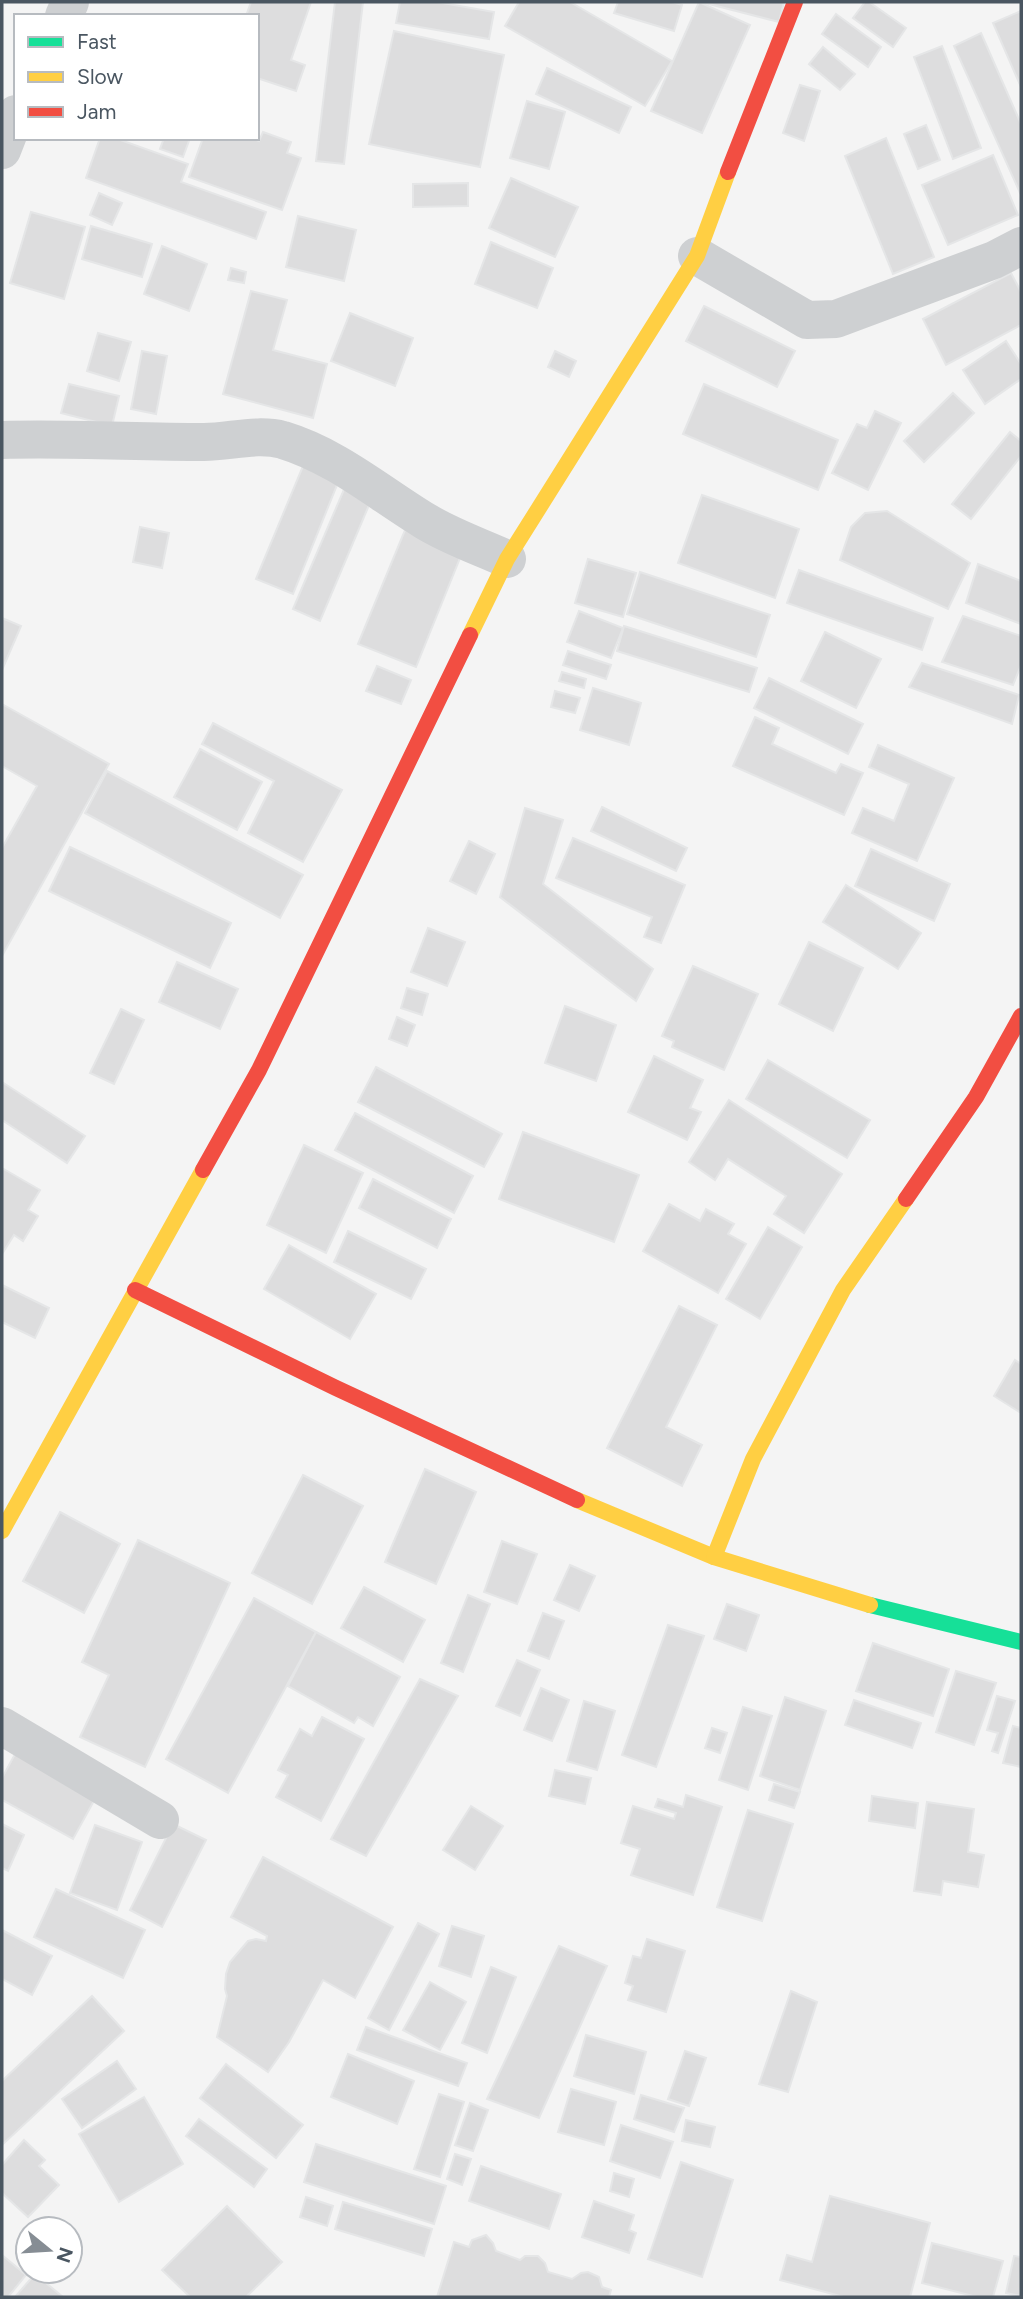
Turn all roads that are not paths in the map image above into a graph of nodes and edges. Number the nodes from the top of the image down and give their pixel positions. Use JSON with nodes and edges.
{"nodes":[{"id":1,"x":795,"y":2,"type":"edge"},
{"id":2,"x":14,"y":119,"type":"edge"},
{"id":3,"x":2,"y":150,"type":"edge"},
{"id":4,"x":1021,"y":246,"type":"edge"},
{"id":5,"x":697,"y":257,"type":"junction"},
{"id":6,"x":2,"y":440,"type":"edge"},
{"id":7,"x":508,"y":559,"type":"junction"},
{"id":8,"x":1021,"y":1016,"type":"edge"},
{"id":9,"x":135,"y":1290,"type":"junction"},
{"id":10,"x":2,"y":1531,"type":"edge"},
{"id":11,"x":714,"y":1558,"type":"junction"},
{"id":12,"x":1021,"y":1642,"type":"edge"},
{"id":13,"x":2,"y":1726,"type":"edge"},
{"id":14,"x":160,"y":1820,"type":"dead end"}],
"edges":[{"from":1,"to":5,"type":"street"},
{"from":2,"to":3,"type":"street"},
{"from":4,"to":5,"type":"street"},
{"from":5,"to":7,"type":"street"},
{"from":6,"to":7,"type":"street"},
{"from":7,"to":9,"type":"street"},
{"from":8,"to":11,"type":"street"},
{"from":9,"to":10,"type":"street"},
{"from":9,"to":11,"type":"street"},
{"from":11,"to":12,"type":"street"},
{"from":13,"to":14,"type":"street"}]}
